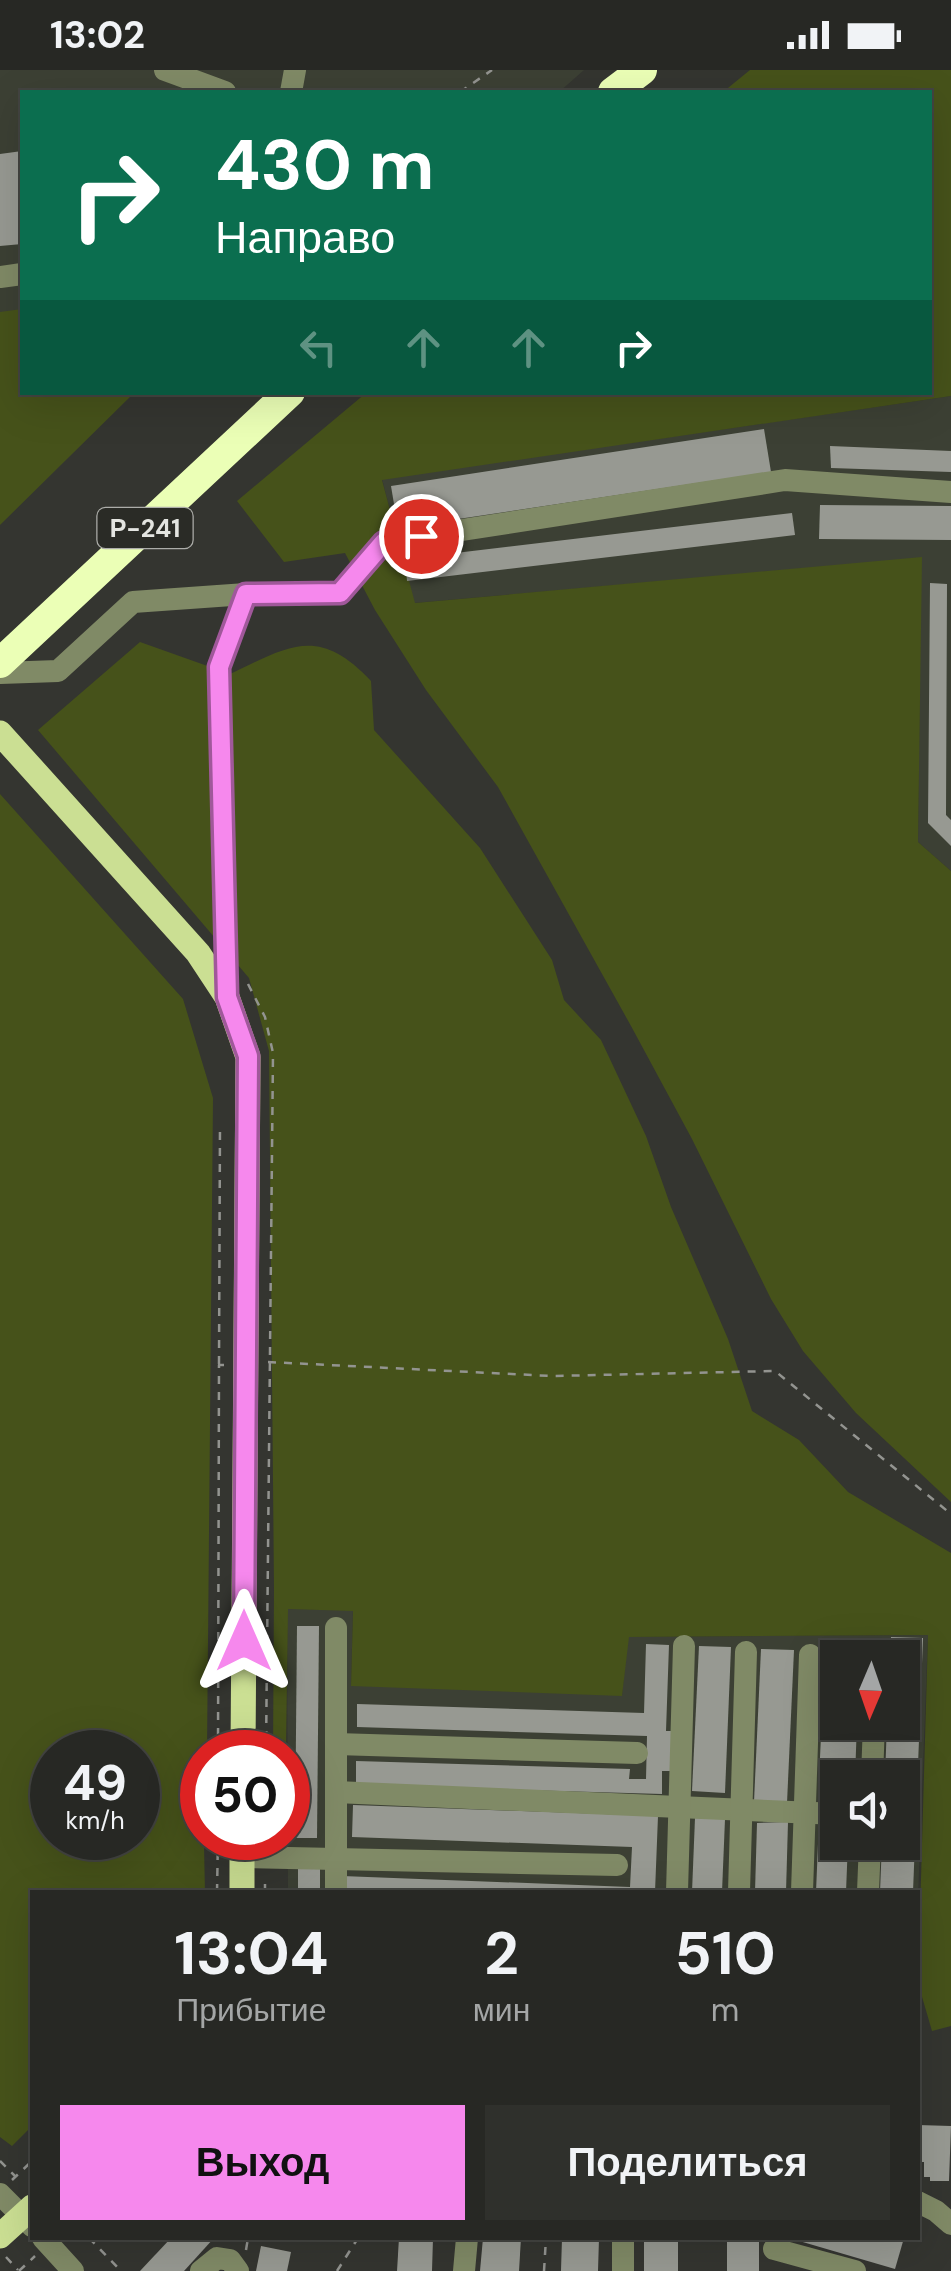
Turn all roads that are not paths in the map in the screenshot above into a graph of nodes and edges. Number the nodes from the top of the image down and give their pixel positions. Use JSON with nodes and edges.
{"nodes":[{"id":1,"x":165,"y":70,"type":"edge"},
{"id":2,"x":220,"y":90,"type":"edge"},
{"id":3,"x":287,"y":395,"type":"edge"},
{"id":4,"x":951,"y":492,"type":"edge"},
{"id":5,"x":246,"y":594,"type":"junction"},
{"id":6,"x":0,"y":664,"type":"edge"},
{"id":7,"x":0,"y":673,"type":"edge"},
{"id":8,"x":0,"y":733,"type":"edge"},
{"id":9,"x":227,"y":997,"type":"junction"},
{"id":10,"x":336,"y":1628,"type":"dead end"},
{"id":11,"x":684,"y":1646,"type":"dead end"},
{"id":12,"x":746,"y":1652,"type":"dead end"},
{"id":13,"x":810,"y":1655,"type":"dead end"},
{"id":14,"x":243,"y":1730,"type":"edge"},
{"id":15,"x":336,"y":1744,"type":"junction"},
{"id":16,"x":637,"y":1753,"type":"dead end"},
{"id":17,"x":336,"y":1792,"type":"junction"},
{"id":18,"x":679,"y":1807,"type":"junction"},
{"id":19,"x":741,"y":1810,"type":"junction"},
{"id":20,"x":804,"y":1812,"type":"junction"},
{"id":21,"x":820,"y":1813,"type":"edge"},
{"id":22,"x":310,"y":1856,"type":"edge"},
{"id":23,"x":336,"y":1859,"type":"junction"},
{"id":24,"x":242,"y":1860,"type":"edge"},
{"id":25,"x":869,"y":1860,"type":"edge"},
{"id":26,"x":617,"y":1864,"type":"dead end"},
{"id":27,"x":242,"y":1890,"type":"edge"},
{"id":28,"x":336,"y":1890,"type":"edge"},
{"id":29,"x":677,"y":1890,"type":"edge"},
{"id":30,"x":739,"y":1890,"type":"edge"},
{"id":31,"x":802,"y":1890,"type":"edge"},
{"id":32,"x":868,"y":1890,"type":"edge"},
{"id":33,"x":8,"y":2185,"type":"edge"},
{"id":34,"x":920,"y":2203,"type":"edge"},
{"id":35,"x":29,"y":2216,"type":"edge"},
{"id":36,"x":951,"y":2224,"type":"edge"},
{"id":37,"x":467,"y":2240,"type":"edge"},
{"id":38,"x":623,"y":2240,"type":"edge"},
{"id":39,"x":2,"y":2245,"type":"edge"},
{"id":40,"x":41,"y":2245,"type":"edge"},
{"id":41,"x":774,"y":2252,"type":"edge"},
{"id":42,"x":72,"y":2271,"type":"edge"},
{"id":43,"x":201,"y":2271,"type":"edge"},
{"id":44,"x":238,"y":2271,"type":"edge"},
{"id":45,"x":464,"y":2271,"type":"edge"},
{"id":46,"x":622,"y":2271,"type":"edge"},
{"id":47,"x":855,"y":2271,"type":"edge"}],
"edges":[{"from":1,"to":2,"type":"street"},
{"from":3,"to":6,"type":"highway","number":"Р-241"},
{"from":4,"to":5,"type":"street"},
{"from":5,"to":7,"type":"street"},
{"from":5,"to":9,"type":"street"},
{"from":8,"to":9,"type":"main road"},
{"from":9,"to":14,"type":"main road"},
{"from":10,"to":15,"type":"street"},
{"from":11,"to":18,"type":"street"},
{"from":12,"to":19,"type":"street"},
{"from":13,"to":20,"type":"street"},
{"from":15,"to":16,"type":"street"},
{"from":15,"to":17,"type":"street"},
{"from":17,"to":18,"type":"street"},
{"from":17,"to":23,"type":"street"},
{"from":18,"to":19,"type":"street"},
{"from":18,"to":29,"type":"street"},
{"from":19,"to":20,"type":"street"},
{"from":19,"to":30,"type":"street"},
{"from":20,"to":21,"type":"street"},
{"from":20,"to":31,"type":"street"},
{"from":22,"to":23,"type":"street"},
{"from":23,"to":26,"type":"street"},
{"from":23,"to":28,"type":"street"},
{"from":24,"to":27,"type":"main road"},
{"from":25,"to":32,"type":"street"},
{"from":33,"to":35,"type":"street"},
{"from":34,"to":36,"type":"street"},
{"from":35,"to":39,"type":"main road"},
{"from":37,"to":45,"type":"street"},
{"from":38,"to":46,"type":"street"},
{"from":40,"to":42,"type":"street"},
{"from":41,"to":47,"type":"street"},
{"from":43,"to":44,"type":"street"}]}
